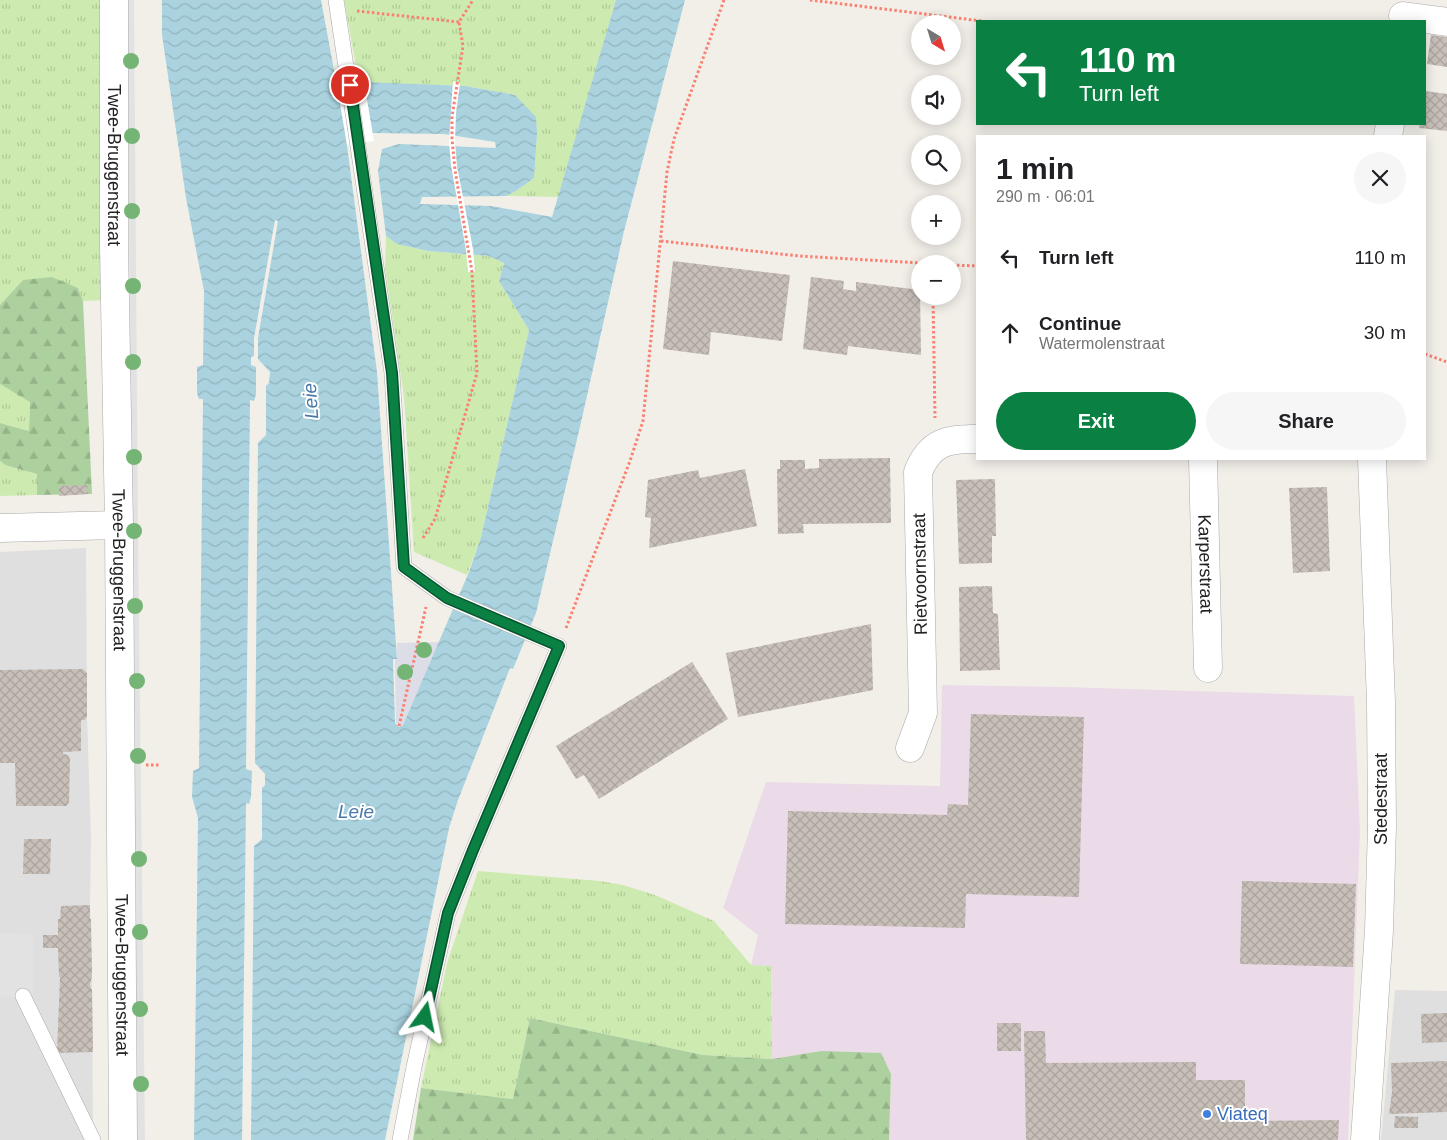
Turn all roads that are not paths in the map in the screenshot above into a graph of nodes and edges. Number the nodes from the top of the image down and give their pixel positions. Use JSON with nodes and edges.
{"nodes":[{"id":1,"x":114,"y":0,"type":"edge"},
{"id":2,"x":337,"y":6,"type":"edge"},
{"id":3,"x":1404,"y":13,"type":"edge"},
{"id":4,"x":1447,"y":22,"type":"edge"},
{"id":5,"x":976,"y":439,"type":"edge"},
{"id":6,"x":1203,"y":460,"type":"edge"},
{"id":7,"x":1372,"y":460,"type":"edge"},
{"id":8,"x":119,"y":525,"type":"junction"},
{"id":9,"x":0,"y":528,"type":"edge"},
{"id":10,"x":1208,"y":668,"type":"dead end"},
{"id":11,"x":910,"y":748,"type":"dead end"},
{"id":12,"x":23,"y":996,"type":"dead end"},
{"id":13,"x":93,"y":1140,"type":"edge"},
{"id":14,"x":123,"y":1140,"type":"edge"},
{"id":15,"x":400,"y":1140,"type":"edge"},
{"id":16,"x":1366,"y":1140,"type":"edge"}],
"edges":[{"from":1,"to":8,"type":"street","name":"Twee-Bruggenstraat"},
{"from":2,"to":15,"type":"lane"},
{"from":3,"to":4,"type":"street"},
{"from":5,"to":11,"type":"street","name":"Rietvoornstraat"},
{"from":6,"to":10,"type":"street","name":"Karperstraat"},
{"from":7,"to":16,"type":"street","name":"Stedestraat"},
{"from":8,"to":9,"type":"street"},
{"from":8,"to":14,"type":"street","name":"Twee-Bruggenstraat"},
{"from":12,"to":13,"type":"lane"}]}
